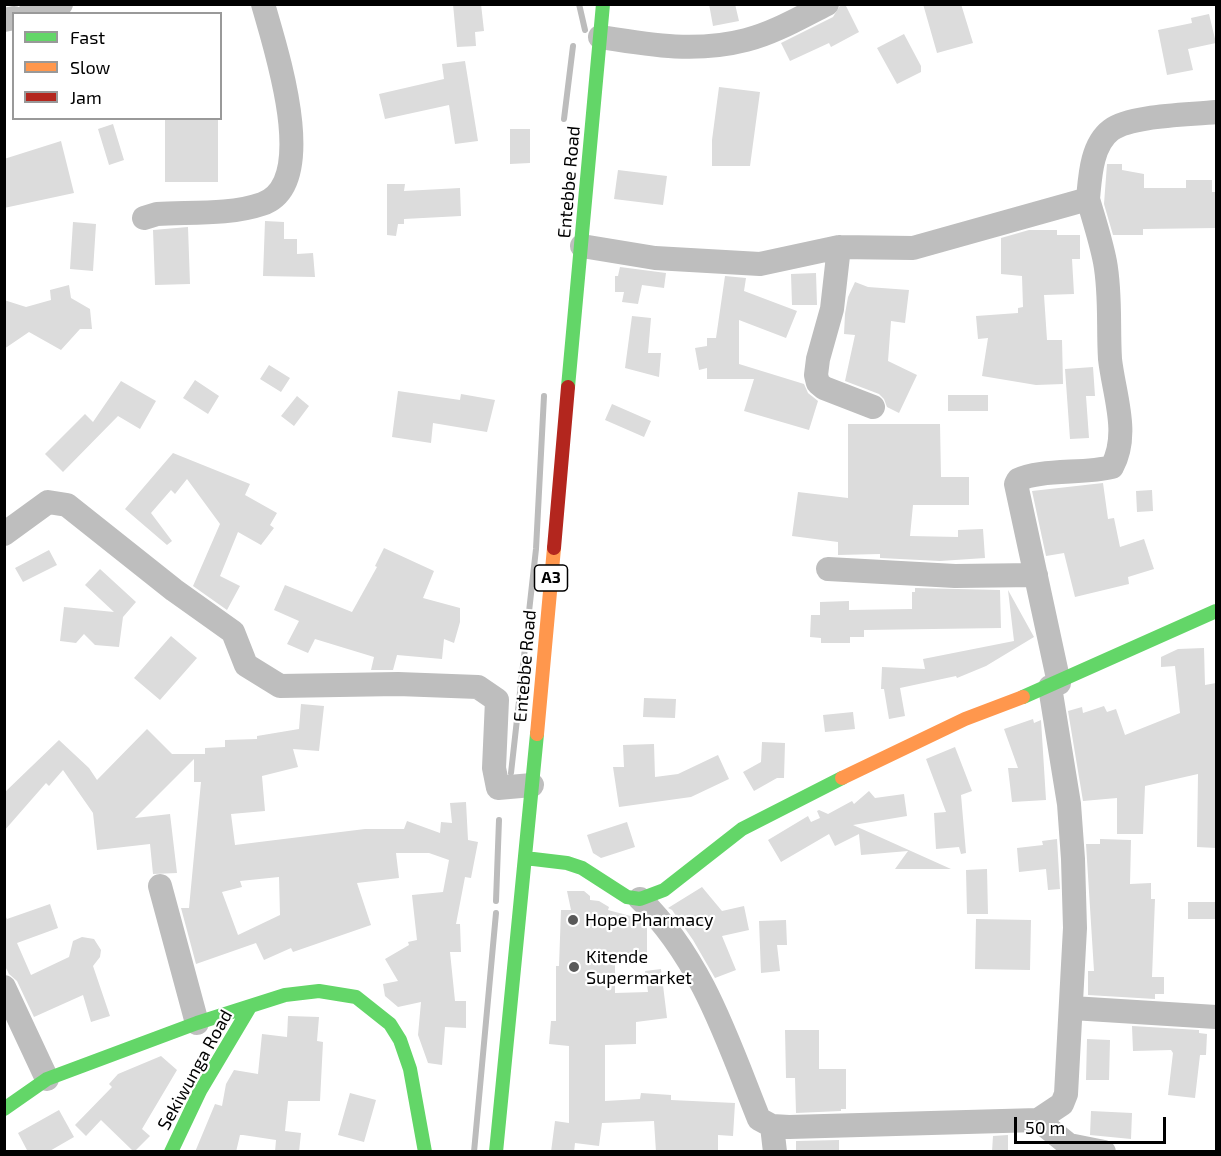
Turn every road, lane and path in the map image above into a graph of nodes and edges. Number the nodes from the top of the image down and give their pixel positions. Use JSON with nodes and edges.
{"nodes":[{"id":1,"x":61,"y":4,"type":"edge"},
{"id":2,"x":263,"y":4,"type":"edge"},
{"id":3,"x":603,"y":4,"type":"edge"},
{"id":4,"x":827,"y":4,"type":"edge"},
{"id":5,"x":35,"y":12,"type":"edge"},
{"id":6,"x":600,"y":37,"type":"junction"},
{"id":7,"x":1216,"y":112,"type":"edge"},
{"id":8,"x":1088,"y":200,"type":"junction"},
{"id":9,"x":144,"y":218,"type":"dead end"},
{"id":10,"x":582,"y":246,"type":"junction"},
{"id":11,"x":839,"y":247,"type":"junction"},
{"id":12,"x":873,"y":407,"type":"dead end"},
{"id":13,"x":4,"y":534,"type":"edge"},
{"id":14,"x":828,"y":569,"type":"dead end"},
{"id":15,"x":1036,"y":575,"type":"junction"},
{"id":16,"x":1216,"y":611,"type":"edge"},
{"id":17,"x":1055,"y":685,"type":"junction"},
{"id":18,"x":532,"y":785,"type":"junction"},
{"id":19,"x":525,"y":858,"type":"junction"},
{"id":20,"x":160,"y":886,"type":"dead end"},
{"id":21,"x":640,"y":899,"type":"junction"},
{"id":22,"x":4,"y":987,"type":"edge"},
{"id":23,"x":250,"y":1007,"type":"junction"},
{"id":24,"x":1072,"y":1008,"type":"junction"},
{"id":25,"x":1216,"y":1017,"type":"edge"},
{"id":26,"x":197,"y":1023,"type":"junction"},
{"id":27,"x":47,"y":1079,"type":"junction"},
{"id":28,"x":4,"y":1109,"type":"edge"},
{"id":29,"x":1038,"y":1120,"type":"junction"},
{"id":30,"x":772,"y":1126,"type":"junction"},
{"id":31,"x":171,"y":1152,"type":"edge"},
{"id":32,"x":425,"y":1152,"type":"edge"},
{"id":33,"x":496,"y":1152,"type":"edge"},
{"id":34,"x":775,"y":1152,"type":"edge"},
{"id":35,"x":1104,"y":1152,"type":"edge"}],
"edges":[{"from":1,"to":5,"type":"street"},
{"from":2,"to":9,"type":"street"},
{"from":3,"to":6,"type":"main road","name":"Entebbe Road","number":"A3"},
{"from":4,"to":6,"type":"street"},
{"from":6,"to":10,"type":"main road","name":"Entebbe Road","number":"A3"},
{"from":7,"to":8,"type":"street"},
{"from":8,"to":11,"type":"street"},
{"from":8,"to":15,"type":"street"},
{"from":10,"to":11,"type":"street"},
{"from":10,"to":18,"type":"main road","name":"Entebbe Road","number":"A3"},
{"from":11,"to":12,"type":"street"},
{"from":13,"to":18,"type":"street"},
{"from":14,"to":15,"type":"street"},
{"from":15,"to":17,"type":"street"},
{"from":16,"to":17,"type":"main road"},
{"from":17,"to":21,"type":"main road"},
{"from":17,"to":24,"type":"street"},
{"from":18,"to":19,"type":"main road","name":"Entebbe Road","number":"A3"},
{"from":19,"to":21,"type":"main road"},
{"from":19,"to":33,"type":"main road","name":"Entebbe Road","number":"A3"},
{"from":20,"to":26,"type":"street"},
{"from":21,"to":30,"type":"street"},
{"from":22,"to":27,"type":"street"},
{"from":23,"to":26,"type":"main road"},
{"from":23,"to":31,"type":"main road","name":"Sekiwunga Road"},
{"from":23,"to":32,"type":"main road"},
{"from":24,"to":25,"type":"street"},
{"from":24,"to":29,"type":"street"},
{"from":26,"to":27,"type":"main road"},
{"from":27,"to":28,"type":"main road"},
{"from":29,"to":30,"type":"street"},
{"from":29,"to":35,"type":"street"},
{"from":30,"to":34,"type":"street"}]}
